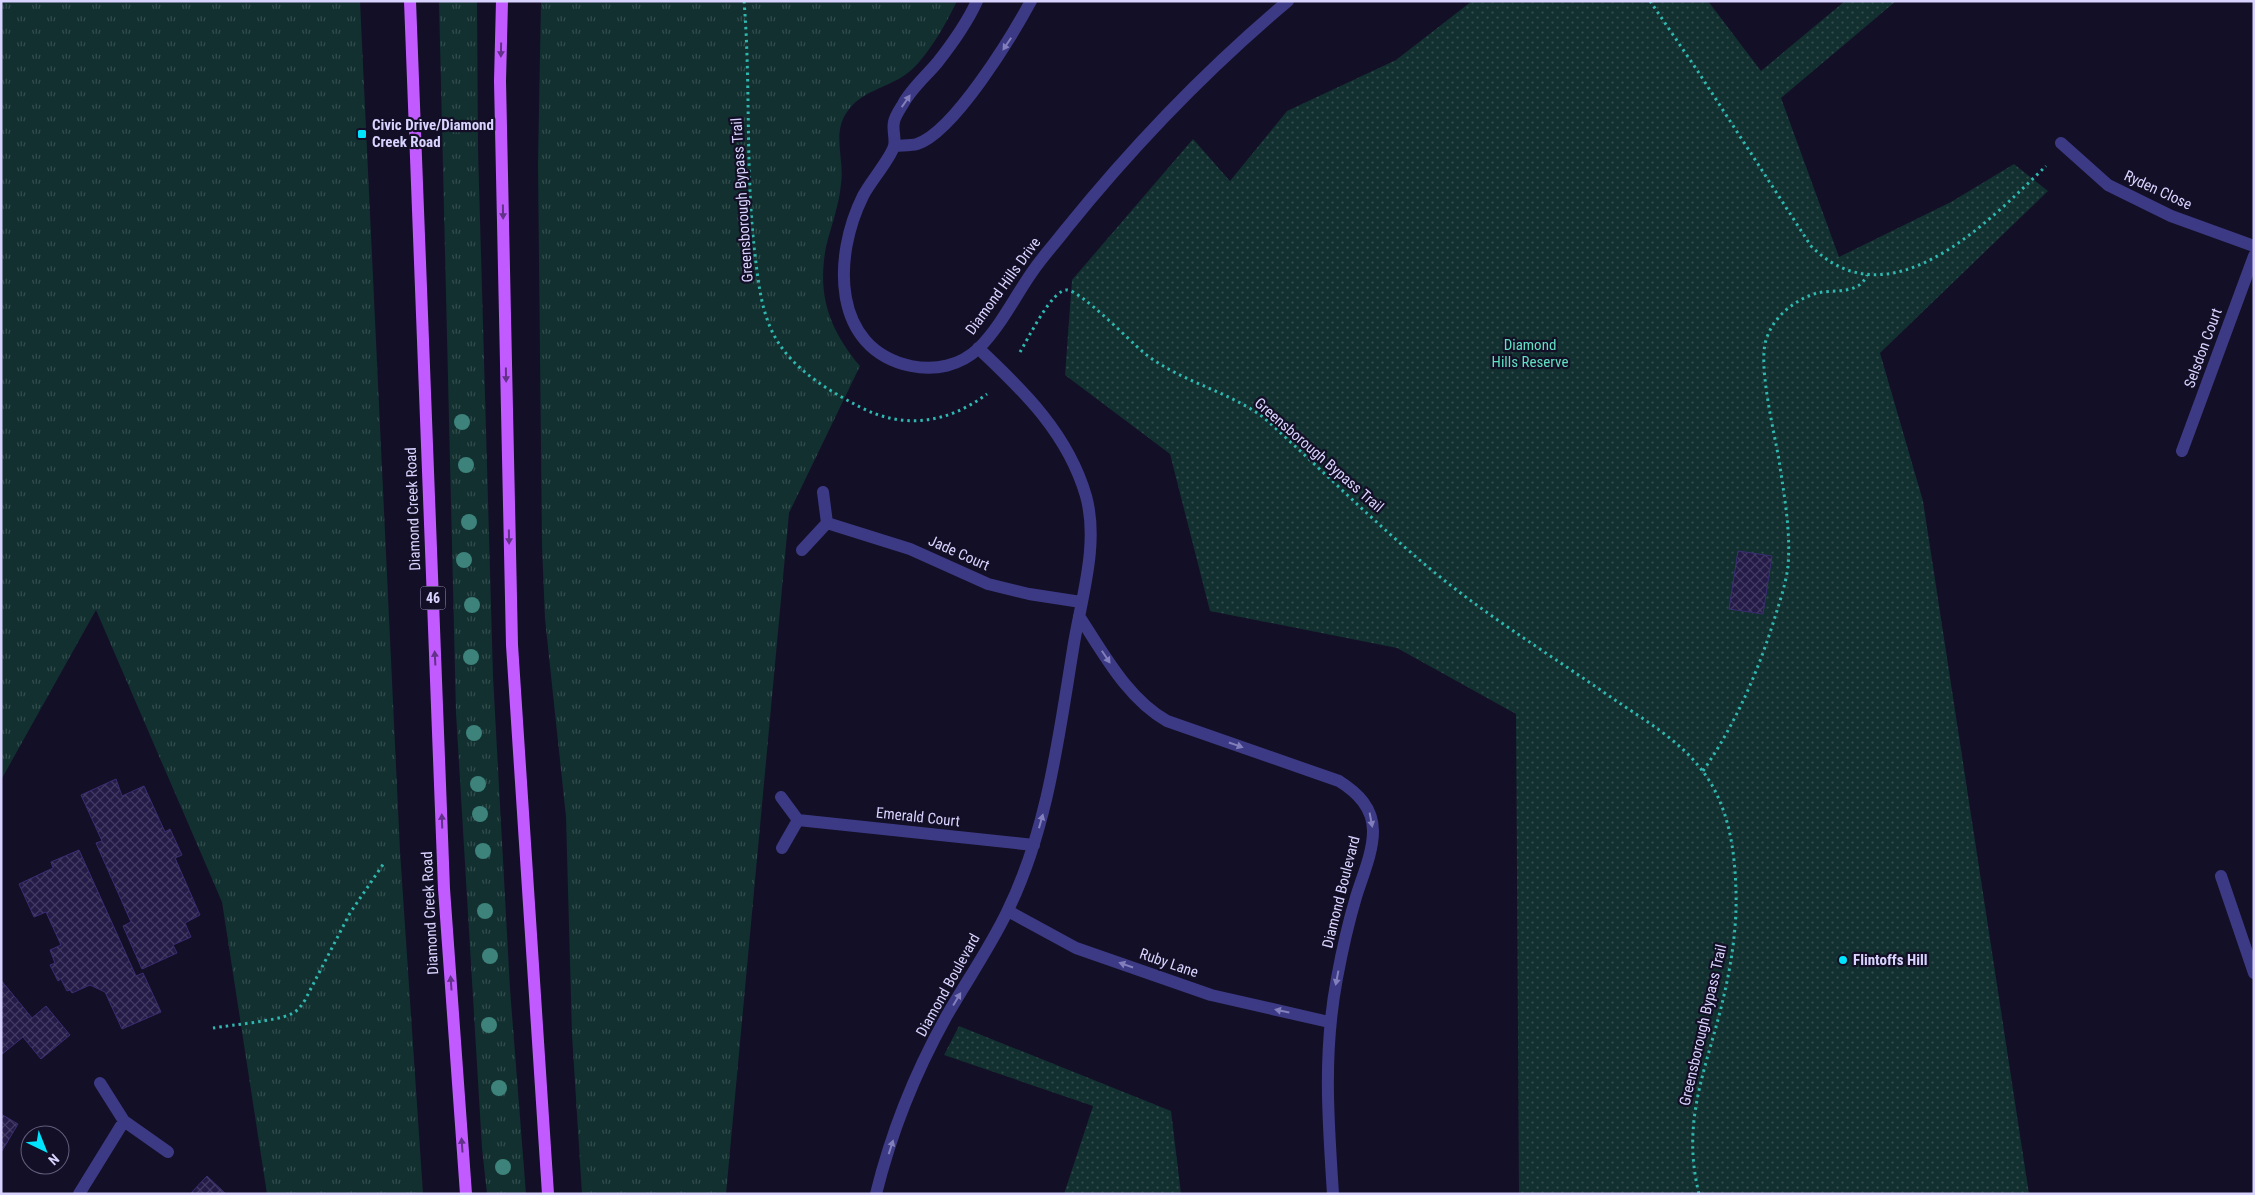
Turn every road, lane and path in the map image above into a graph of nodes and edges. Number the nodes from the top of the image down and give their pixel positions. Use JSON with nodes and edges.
{"nodes":[{"id":1,"x":410,"y":1,"type":"edge"},
{"id":2,"x":502,"y":1,"type":"edge"},
{"id":3,"x":744,"y":1,"type":"edge"},
{"id":4,"x":977,"y":1,"type":"edge"},
{"id":5,"x":1031,"y":1,"type":"edge"},
{"id":6,"x":1288,"y":1,"type":"edge"},
{"id":7,"x":1650,"y":1,"type":"edge"},
{"id":8,"x":2061,"y":143,"type":"joint"},
{"id":9,"x":894,"y":146,"type":"junction"},
{"id":10,"x":2254,"y":246,"type":"edge"},
{"id":11,"x":2254,"y":256,"type":"edge"},
{"id":12,"x":1868,"y":275,"type":"junction"},
{"id":13,"x":978,"y":348,"type":"junction"},
{"id":14,"x":1006,"y":374,"type":"junction"},
{"id":15,"x":2182,"y":451,"type":"dead end"},
{"id":16,"x":822,"y":492,"type":"dead end"},
{"id":17,"x":827,"y":523,"type":"junction"},
{"id":18,"x":802,"y":550,"type":"dead end"},
{"id":19,"x":1081,"y":602,"type":"junction"},
{"id":20,"x":1079,"y":616,"type":"junction"},
{"id":21,"x":1703,"y":771,"type":"junction"},
{"id":22,"x":781,"y":797,"type":"dead end"},
{"id":23,"x":798,"y":820,"type":"junction"},
{"id":24,"x":1034,"y":845,"type":"junction"},
{"id":25,"x":782,"y":848,"type":"dead end"},
{"id":26,"x":384,"y":863,"type":"dead end"},
{"id":27,"x":2221,"y":876,"type":"dead end"},
{"id":28,"x":1008,"y":911,"type":"junction"},
{"id":29,"x":2254,"y":973,"type":"edge"},
{"id":30,"x":1329,"y":1022,"type":"junction"},
{"id":31,"x":213,"y":1028,"type":"dead end"},
{"id":32,"x":100,"y":1084,"type":"dead end"},
{"id":33,"x":124,"y":1121,"type":"junction"},
{"id":34,"x":168,"y":1152,"type":"dead end"},
{"id":35,"x":79,"y":1194,"type":"edge"},
{"id":36,"x":466,"y":1194,"type":"edge"},
{"id":37,"x":548,"y":1194,"type":"edge"},
{"id":38,"x":876,"y":1194,"type":"edge"},
{"id":39,"x":1333,"y":1194,"type":"edge"},
{"id":40,"x":1699,"y":1194,"type":"edge"}],
"edges":[{"from":36,"to":1,"type":"main road","name":"Diamond Creek Road","number":"46","one_way":true},
{"from":2,"to":37,"type":"main road","one_way":true},
{"from":3,"to":14,"type":"path","name":"Greensborough Bypass Trail"},
{"from":9,"to":4,"type":"street","one_way":true},
{"from":5,"to":9,"type":"street","one_way":true},
{"from":6,"to":13,"type":"street","name":"Diamond Hills Drive"},
{"from":7,"to":12,"type":"path"},
{"from":8,"to":10,"type":"street","name":"Ryden Close"},
{"from":8,"to":12,"type":"path"},
{"from":9,"to":13,"type":"street","name":"Diamond Hills Drive"},
{"from":11,"to":15,"type":"street","name":"Selsdon Court"},
{"from":12,"to":21,"type":"path"},
{"from":13,"to":14,"type":"street","name":"Diamond Boulevard"},
{"from":14,"to":19,"type":"street","name":"Diamond Boulevard"},
{"from":14,"to":21,"type":"path","name":"Greensborough Bypass Trail"},
{"from":16,"to":17,"type":"street"},
{"from":17,"to":18,"type":"street"},
{"from":17,"to":19,"type":"street","name":"Jade Court"},
{"from":19,"to":20,"type":"street","name":"Diamond Boulevard"},
{"from":24,"to":20,"type":"street","name":"Diamond Boulevard","one_way":true},
{"from":20,"to":30,"type":"street","name":"Diamond Boulevard","one_way":true},
{"from":21,"to":40,"type":"path","name":"Greensborough Bypass Trail"},
{"from":22,"to":23,"type":"street"},
{"from":23,"to":24,"type":"street","name":"Emerald Court"},
{"from":23,"to":25,"type":"street"},
{"from":24,"to":28,"type":"street","name":"Diamond Boulevard"},
{"from":26,"to":31,"type":"path"},
{"from":27,"to":29,"type":"street"},
{"from":30,"to":28,"type":"street","name":"Ruby Lane","one_way":true},
{"from":38,"to":28,"type":"street","name":"Diamond Boulevard","one_way":true},
{"from":30,"to":39,"type":"street","name":"Diamond Boulevard"},
{"from":32,"to":33,"type":"street"},
{"from":33,"to":34,"type":"street"},
{"from":33,"to":35,"type":"street"}]}
